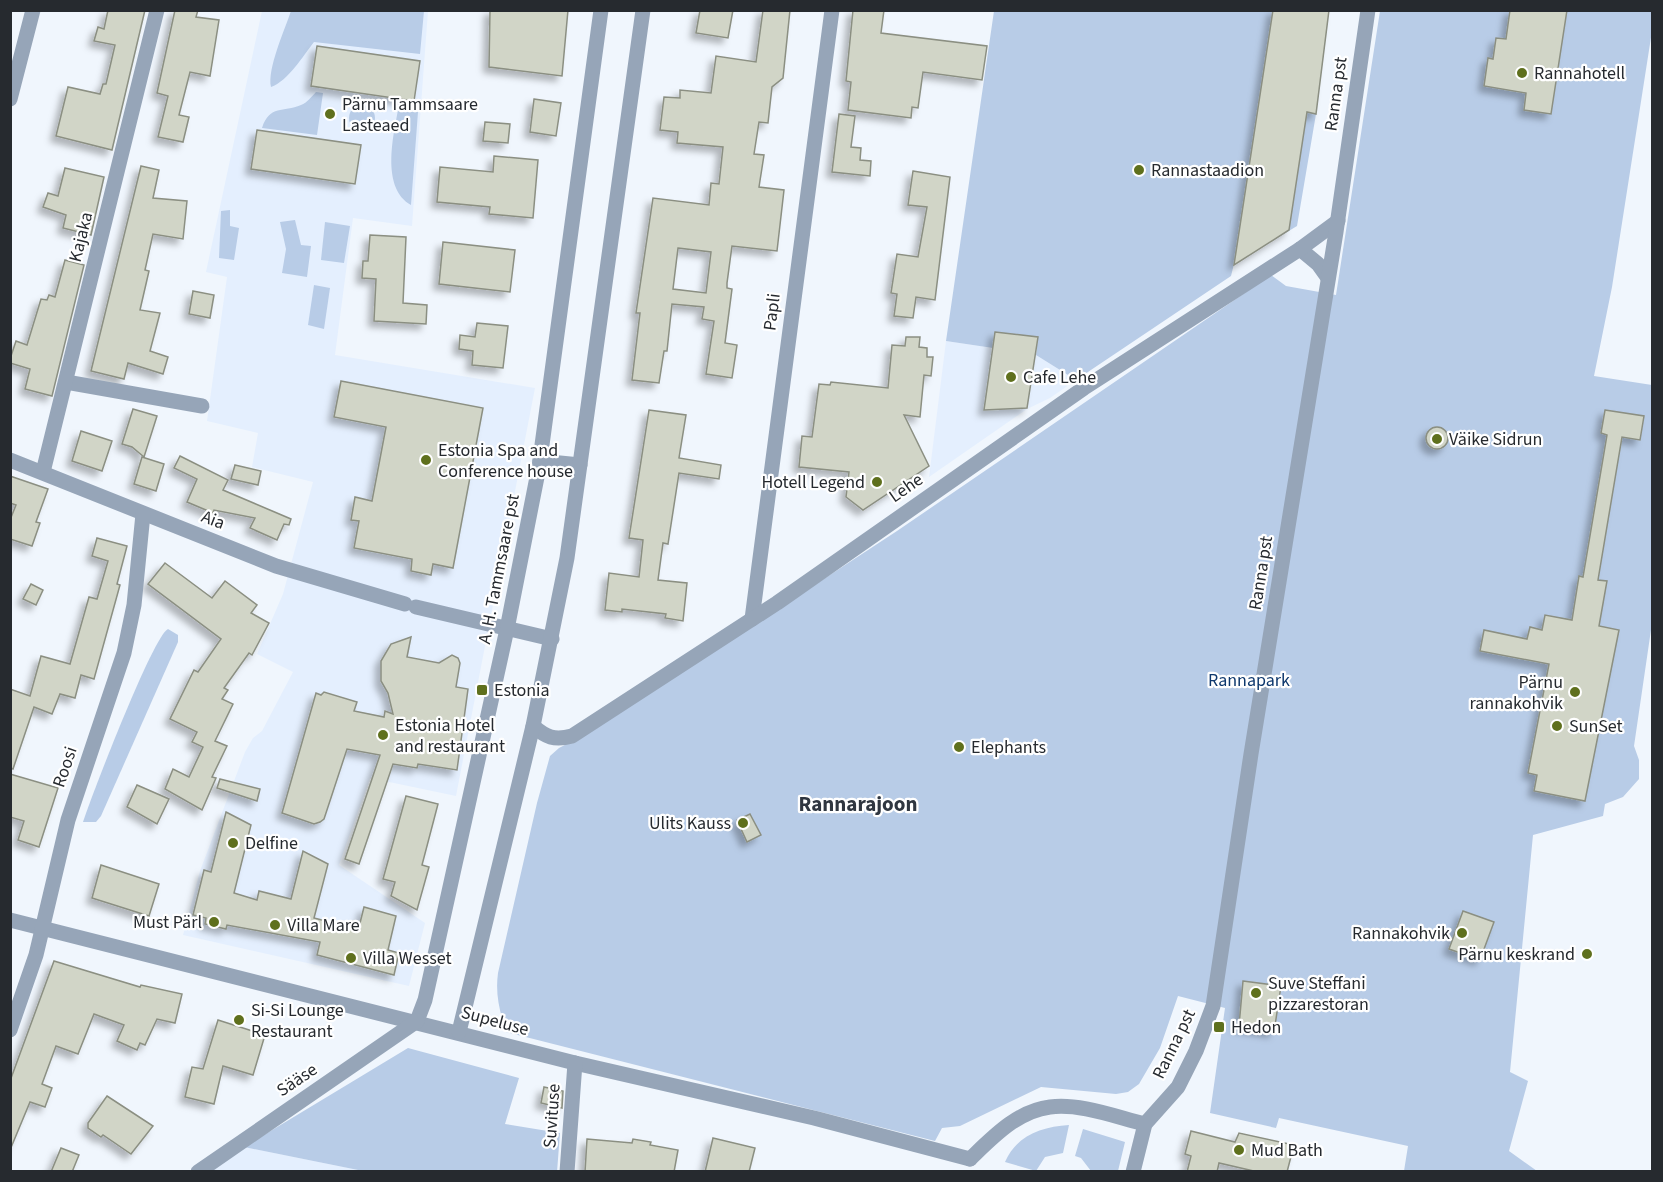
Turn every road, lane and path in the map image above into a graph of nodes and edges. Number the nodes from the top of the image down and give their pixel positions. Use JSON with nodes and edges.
{"nodes":[{"id":1,"x":33,"y":10,"type":"edge"},
{"id":2,"x":157,"y":10,"type":"edge"},
{"id":3,"x":601,"y":10,"type":"edge"},
{"id":4,"x":643,"y":10,"type":"edge"},
{"id":5,"x":832,"y":10,"type":"edge"},
{"id":6,"x":1368,"y":10,"type":"edge"},
{"id":7,"x":10,"y":99,"type":"edge"},
{"id":8,"x":1338,"y":221,"type":"junction"},
{"id":9,"x":1300,"y":249,"type":"junction"},
{"id":10,"x":1328,"y":278,"type":"junction"},
{"id":11,"x":66,"y":382,"type":"junction"},
{"id":12,"x":202,"y":406,"type":"dead end"},
{"id":13,"x":10,"y":460,"type":"edge"},
{"id":14,"x":540,"y":461,"type":"junction"},
{"id":15,"x":580,"y":465,"type":"junction"},
{"id":16,"x":43,"y":472,"type":"junction"},
{"id":17,"x":143,"y":514,"type":"junction"},
{"id":18,"x":752,"y":619,"type":"junction"},
{"id":19,"x":507,"y":629,"type":"junction"},
{"id":20,"x":552,"y":639,"type":"junction"},
{"id":21,"x":533,"y":726,"type":"junction"},
{"id":22,"x":10,"y":920,"type":"edge"},
{"id":23,"x":42,"y":928,"type":"junction"},
{"id":24,"x":417,"y":1021,"type":"junction"},
{"id":25,"x":10,"y":1030,"type":"edge"},
{"id":26,"x":459,"y":1032,"type":"junction"},
{"id":27,"x":575,"y":1063,"type":"junction"},
{"id":28,"x":1145,"y":1124,"type":"junction"},
{"id":29,"x":972,"y":1165,"type":"edge"},
{"id":30,"x":198,"y":1172,"type":"edge"},
{"id":31,"x":567,"y":1172,"type":"edge"},
{"id":32,"x":1133,"y":1172,"type":"edge"}],
"edges":[{"from":1,"to":7,"type":"street"},
{"from":2,"to":11,"type":"street","name":"Kajaka"},
{"from":3,"to":14,"type":"street","name":"A. H. Tammsaare pst"},
{"from":4,"to":15,"type":"street"},
{"from":5,"to":18,"type":"street","name":"Papli"},
{"from":6,"to":8,"type":"street","name":"Ranna pst"},
{"from":8,"to":9,"type":"street","name":"Lehe"},
{"from":8,"to":10,"type":"street","name":"Ranna pst"},
{"from":9,"to":10,"type":"street"},
{"from":9,"to":18,"type":"street","name":"Lehe"},
{"from":10,"to":28,"type":"street","name":"Ranna pst"},
{"from":11,"to":12,"type":"street"},
{"from":11,"to":16,"type":"street","name":"Kajaka"},
{"from":13,"to":16,"type":"street","name":"Aia"},
{"from":14,"to":15,"type":"street"},
{"from":14,"to":19,"type":"street","name":"A. H. Tammsaare pst"},
{"from":15,"to":20,"type":"street"},
{"from":16,"to":17,"type":"street","name":"Aia"},
{"from":17,"to":19,"type":"street","name":"Aia"},
{"from":17,"to":23,"type":"street","name":"Roosi"},
{"from":18,"to":21,"type":"street","name":"Lehe"},
{"from":19,"to":20,"type":"street","name":"Aia"},
{"from":19,"to":24,"type":"street","name":"A. H. Tammsaare pst"},
{"from":20,"to":21,"type":"street"},
{"from":21,"to":26,"type":"street"},
{"from":22,"to":23,"type":"street","name":"Supeluse"},
{"from":23,"to":24,"type":"street","name":"Supeluse"},
{"from":23,"to":25,"type":"street","name":"Roosi"},
{"from":24,"to":26,"type":"street","name":"Supeluse"},
{"from":24,"to":30,"type":"street","name":"Sääse"},
{"from":26,"to":27,"type":"street","name":"Supeluse"},
{"from":27,"to":29,"type":"street","name":"Supeluse"},
{"from":27,"to":31,"type":"street","name":"Suvituse"},
{"from":28,"to":29,"type":"street"},
{"from":28,"to":32,"type":"street"}]}
